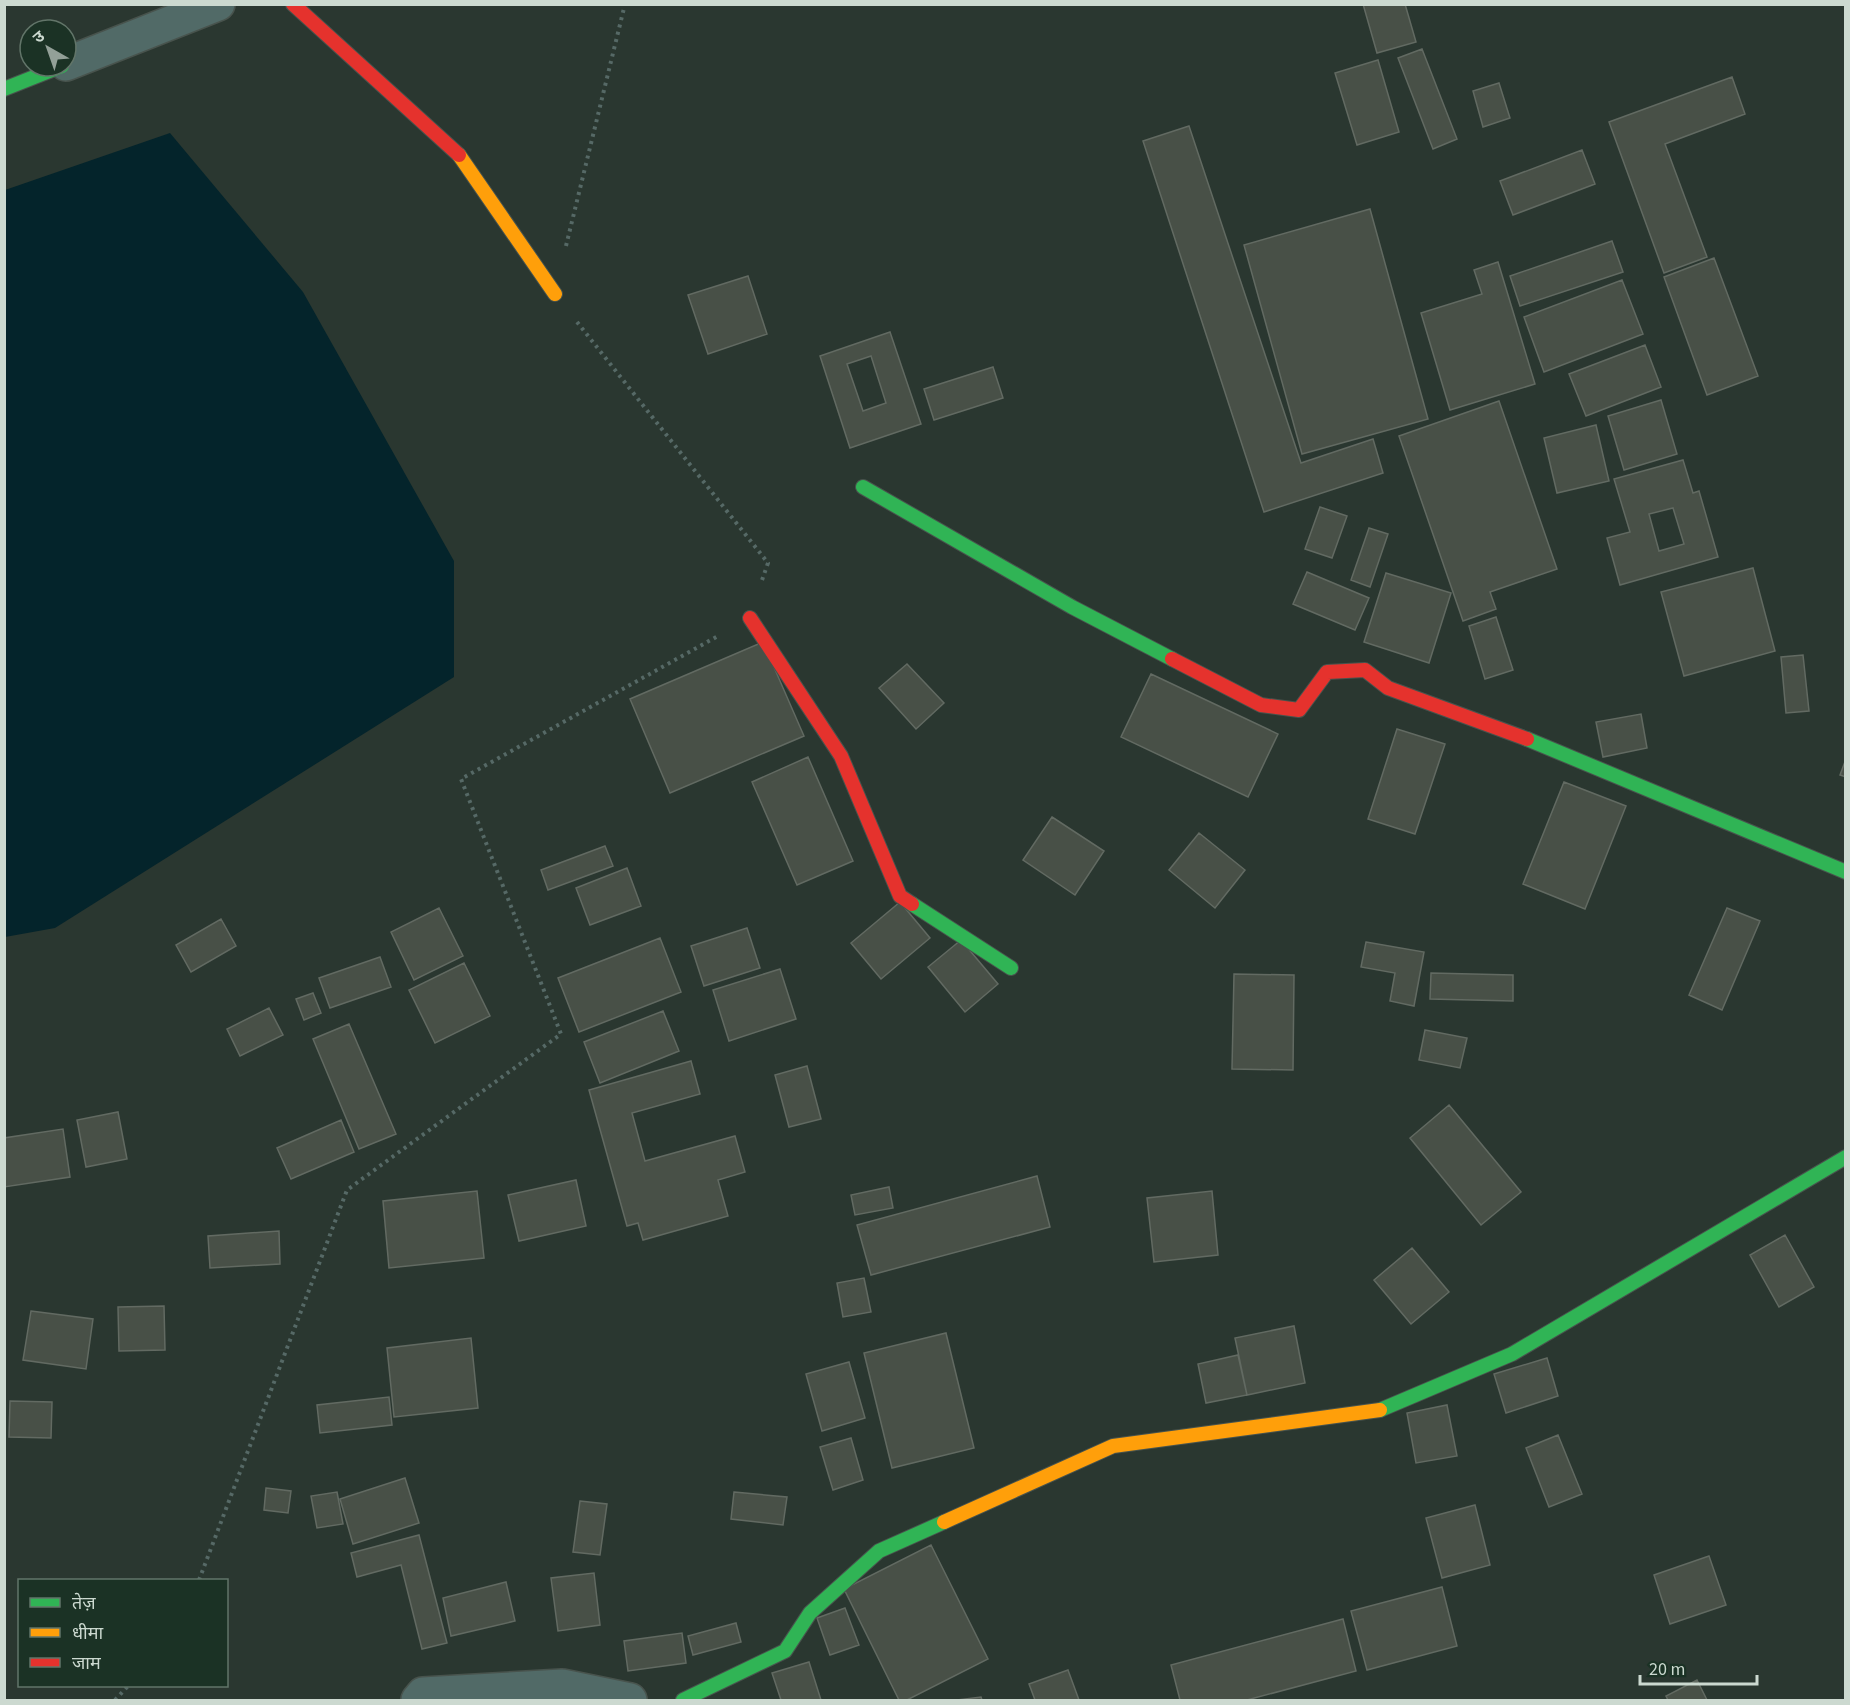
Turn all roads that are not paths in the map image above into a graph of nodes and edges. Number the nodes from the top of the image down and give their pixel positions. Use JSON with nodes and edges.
{"nodes":[{"id":1,"x":293,"y":4,"type":"edge"},
{"id":2,"x":206,"y":7,"type":"edge"},
{"id":3,"x":78,"y":59,"type":"edge"},
{"id":4,"x":32,"y":78,"type":"edge"},
{"id":5,"x":4,"y":89,"type":"edge"},
{"id":6,"x":555,"y":294,"type":"road end"},
{"id":7,"x":863,"y":487,"type":"dead end"},
{"id":8,"x":750,"y":618,"type":"road end"},
{"id":9,"x":1845,"y":872,"type":"edge"},
{"id":10,"x":1011,"y":968,"type":"dead end"},
{"id":11,"x":1845,"y":1157,"type":"edge"},
{"id":12,"x":418,"y":1701,"type":"edge"},
{"id":13,"x":630,"y":1701,"type":"edge"},
{"id":14,"x":683,"y":1701,"type":"edge"}],
"edges":[{"from":1,"to":6,"type":"street"},
{"from":2,"to":3,"type":"street"},
{"from":4,"to":5,"type":"street"},
{"from":7,"to":9,"type":"street"},
{"from":8,"to":10,"type":"street"},
{"from":11,"to":14,"type":"street"},
{"from":12,"to":13,"type":"street"}]}
